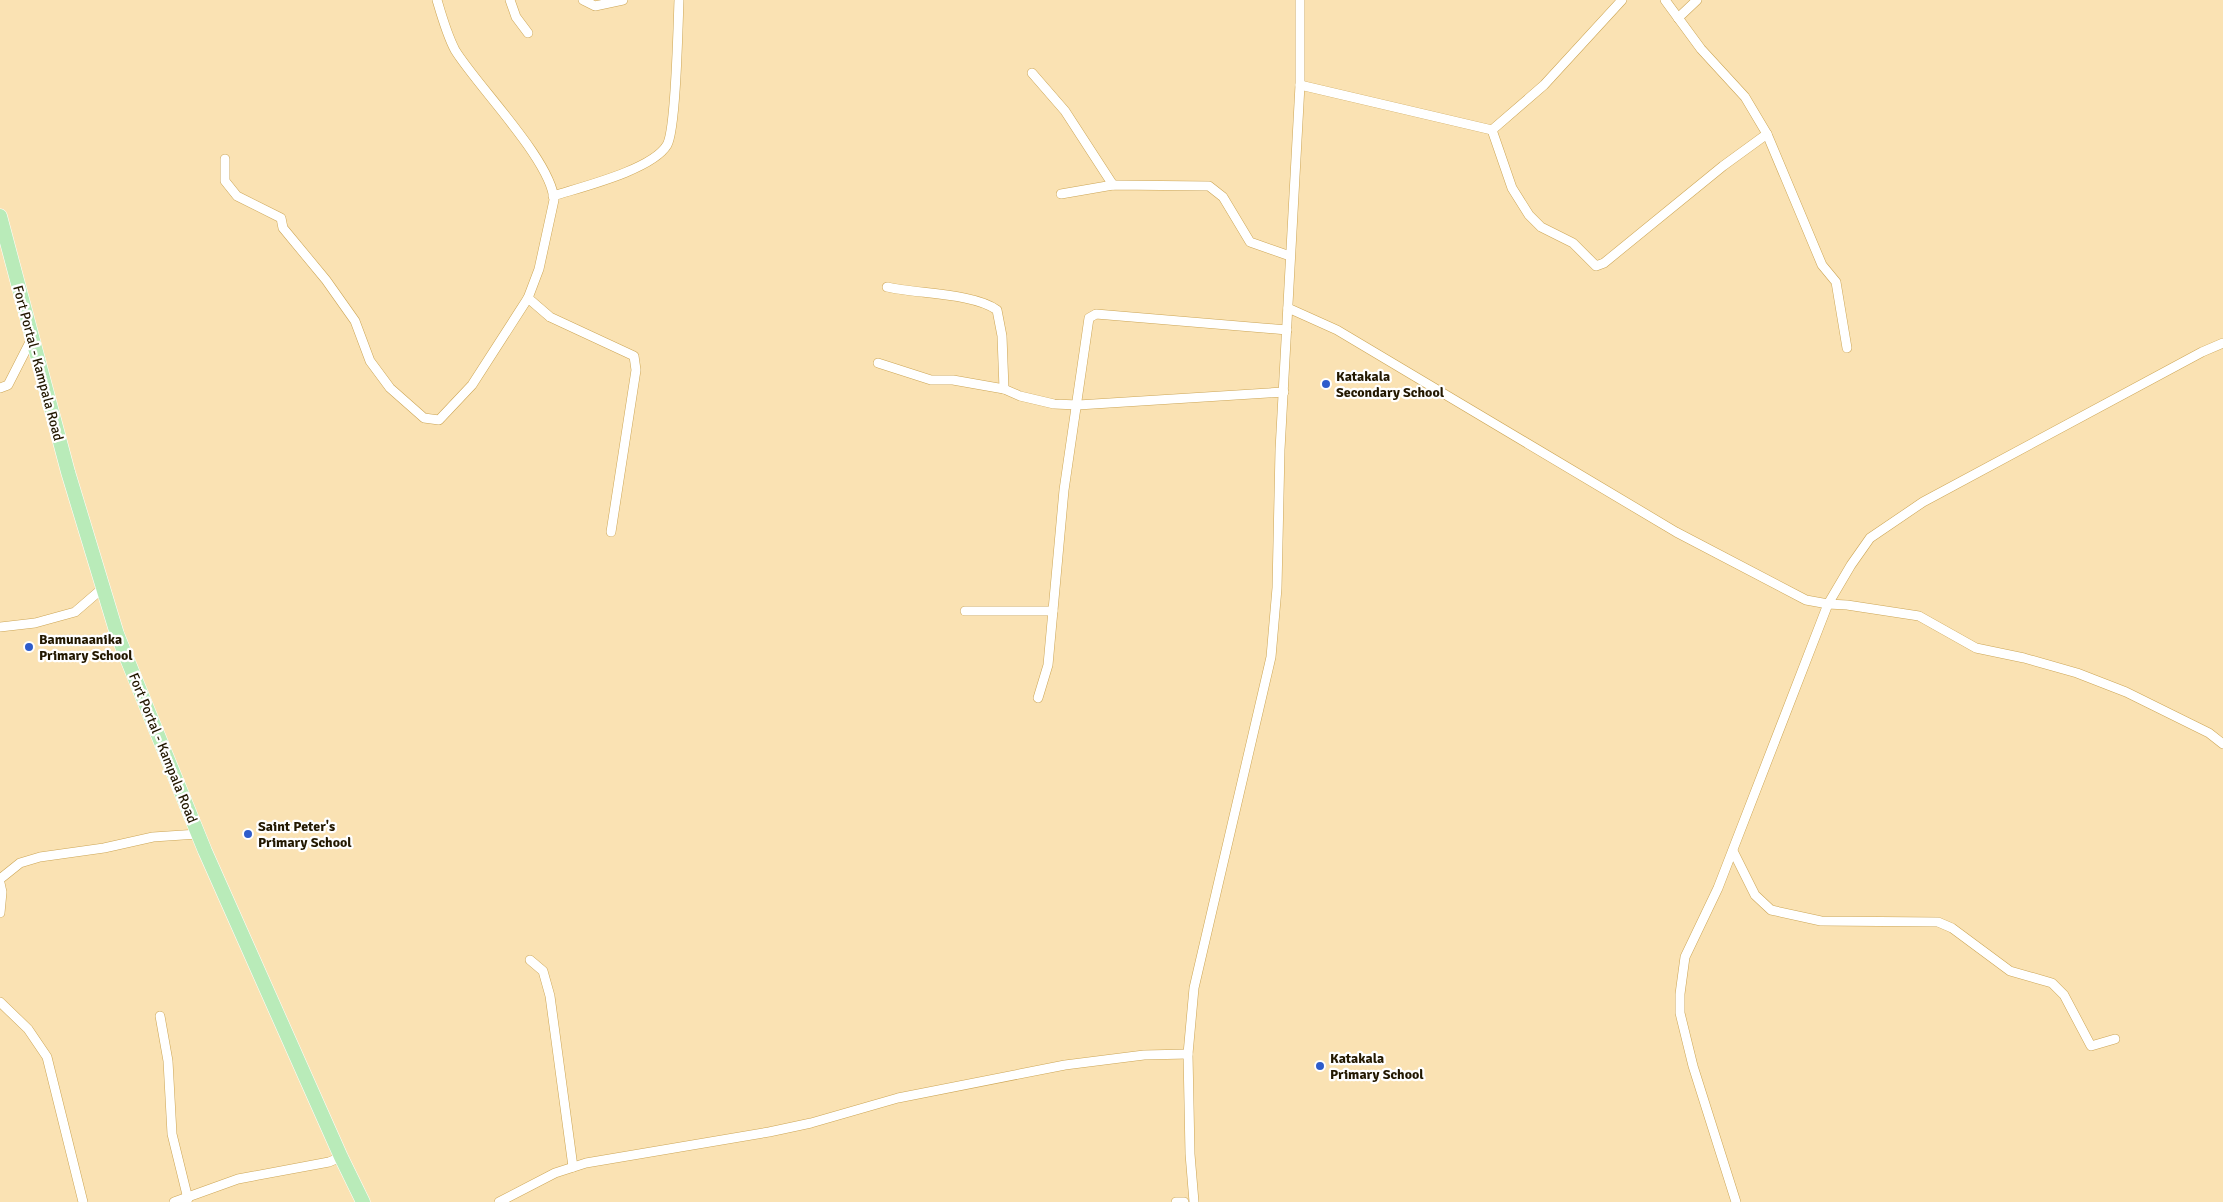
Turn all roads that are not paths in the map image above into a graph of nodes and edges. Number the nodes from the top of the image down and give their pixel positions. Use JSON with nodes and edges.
{"nodes":[{"id":1,"x":510,"y":0,"type":"edge"},
{"id":2,"x":583,"y":0,"type":"edge"},
{"id":3,"x":622,"y":0,"type":"edge"},
{"id":4,"x":679,"y":0,"type":"edge"},
{"id":5,"x":1300,"y":0,"type":"edge"},
{"id":6,"x":1622,"y":0,"type":"edge"},
{"id":7,"x":1665,"y":0,"type":"edge"},
{"id":8,"x":1697,"y":0,"type":"edge"},
{"id":9,"x":441,"y":1,"type":"edge"},
{"id":10,"x":1678,"y":18,"type":"junction"},
{"id":11,"x":528,"y":33,"type":"dead end"},
{"id":12,"x":1032,"y":72,"type":"dead end"},
{"id":13,"x":1300,"y":85,"type":"junction"},
{"id":14,"x":1492,"y":130,"type":"junction"},
{"id":15,"x":1767,"y":134,"type":"junction"},
{"id":16,"x":225,"y":159,"type":"dead end"},
{"id":17,"x":1113,"y":185,"type":"junction"},
{"id":18,"x":1061,"y":194,"type":"dead end"},
{"id":19,"x":553,"y":196,"type":"junction"},
{"id":20,"x":0,"y":216,"type":"edge"},
{"id":21,"x":1290,"y":256,"type":"junction"},
{"id":22,"x":887,"y":287,"type":"dead end"},
{"id":23,"x":528,"y":298,"type":"junction"},
{"id":24,"x":1288,"y":308,"type":"junction"},
{"id":25,"x":1287,"y":330,"type":"junction"},
{"id":26,"x":31,"y":340,"type":"junction"},
{"id":27,"x":2223,"y":343,"type":"edge"},
{"id":28,"x":1847,"y":348,"type":"dead end"},
{"id":29,"x":878,"y":363,"type":"dead end"},
{"id":30,"x":0,"y":388,"type":"edge"},
{"id":31,"x":1004,"y":389,"type":"junction"},
{"id":32,"x":1284,"y":392,"type":"junction"},
{"id":33,"x":1078,"y":405,"type":"junction"},
{"id":34,"x":611,"y":532,"type":"dead end"},
{"id":35,"x":104,"y":587,"type":"junction"},
{"id":36,"x":1828,"y":604,"type":"junction"},
{"id":37,"x":965,"y":611,"type":"dead end"},
{"id":38,"x":1053,"y":611,"type":"junction"},
{"id":39,"x":0,"y":627,"type":"edge"},
{"id":40,"x":1038,"y":698,"type":"dead end"},
{"id":41,"x":2223,"y":744,"type":"edge"},
{"id":42,"x":198,"y":834,"type":"junction"},
{"id":43,"x":1733,"y":851,"type":"junction"},
{"id":44,"x":0,"y":879,"type":"edge"},
{"id":45,"x":0,"y":883,"type":"edge"},
{"id":46,"x":0,"y":913,"type":"edge"},
{"id":47,"x":530,"y":960,"type":"dead end"},
{"id":48,"x":0,"y":1002,"type":"edge"},
{"id":49,"x":160,"y":1016,"type":"dead end"},
{"id":50,"x":2115,"y":1039,"type":"dead end"},
{"id":51,"x":1188,"y":1054,"type":"junction"},
{"id":52,"x":341,"y":1158,"type":"junction"},
{"id":53,"x":573,"y":1167,"type":"junction"},
{"id":54,"x":188,"y":1198,"type":"junction"},
{"id":55,"x":83,"y":1202,"type":"edge"},
{"id":56,"x":174,"y":1202,"type":"edge"},
{"id":57,"x":363,"y":1202,"type":"edge"},
{"id":58,"x":499,"y":1202,"type":"edge"},
{"id":59,"x":1176,"y":1202,"type":"edge"},
{"id":60,"x":1184,"y":1202,"type":"edge"},
{"id":61,"x":1194,"y":1202,"type":"edge"},
{"id":62,"x":1736,"y":1202,"type":"edge"}],
"edges":[{"from":1,"to":11,"type":"street"},
{"from":2,"to":3,"type":"street"},
{"from":4,"to":19,"type":"street"},
{"from":5,"to":13,"type":"street"},
{"from":6,"to":14,"type":"street"},
{"from":7,"to":10,"type":"street"},
{"from":8,"to":10,"type":"street"},
{"from":9,"to":19,"type":"street"},
{"from":10,"to":15,"type":"street"},
{"from":12,"to":17,"type":"street"},
{"from":13,"to":14,"type":"street"},
{"from":13,"to":21,"type":"street"},
{"from":14,"to":15,"type":"street"},
{"from":15,"to":28,"type":"street"},
{"from":16,"to":23,"type":"street"},
{"from":17,"to":18,"type":"street"},
{"from":17,"to":21,"type":"street"},
{"from":19,"to":23,"type":"street"},
{"from":20,"to":26,"type":"main road","name":"Fort Portal - Kampala Road"},
{"from":21,"to":24,"type":"street"},
{"from":22,"to":31,"type":"street"},
{"from":23,"to":34,"type":"street"},
{"from":24,"to":25,"type":"street"},
{"from":24,"to":36,"type":"street"},
{"from":25,"to":32,"type":"street"},
{"from":25,"to":33,"type":"street"},
{"from":26,"to":30,"type":"street"},
{"from":26,"to":35,"type":"main road","name":"Fort Portal - Kampala Road"},
{"from":27,"to":36,"type":"street"},
{"from":29,"to":31,"type":"street"},
{"from":31,"to":33,"type":"street"},
{"from":32,"to":33,"type":"street"},
{"from":32,"to":51,"type":"street"},
{"from":33,"to":38,"type":"street"},
{"from":35,"to":39,"type":"street"},
{"from":35,"to":42,"type":"main road","name":"Fort Portal - Kampala Road"},
{"from":36,"to":41,"type":"street"},
{"from":36,"to":43,"type":"street"},
{"from":37,"to":38,"type":"street"},
{"from":38,"to":40,"type":"street"},
{"from":42,"to":44,"type":"street"},
{"from":42,"to":52,"type":"main road","name":"Fort Portal - Kampala Road"},
{"from":43,"to":50,"type":"street"},
{"from":43,"to":62,"type":"street"},
{"from":45,"to":46,"type":"street"},
{"from":47,"to":53,"type":"street"},
{"from":48,"to":55,"type":"street"},
{"from":49,"to":54,"type":"street"},
{"from":51,"to":53,"type":"street"},
{"from":51,"to":61,"type":"street"},
{"from":52,"to":54,"type":"street"},
{"from":52,"to":57,"type":"main road","name":"Fort Portal - Kampala Road"},
{"from":53,"to":58,"type":"street"},
{"from":54,"to":56,"type":"street"},
{"from":59,"to":60,"type":"street"}]}
